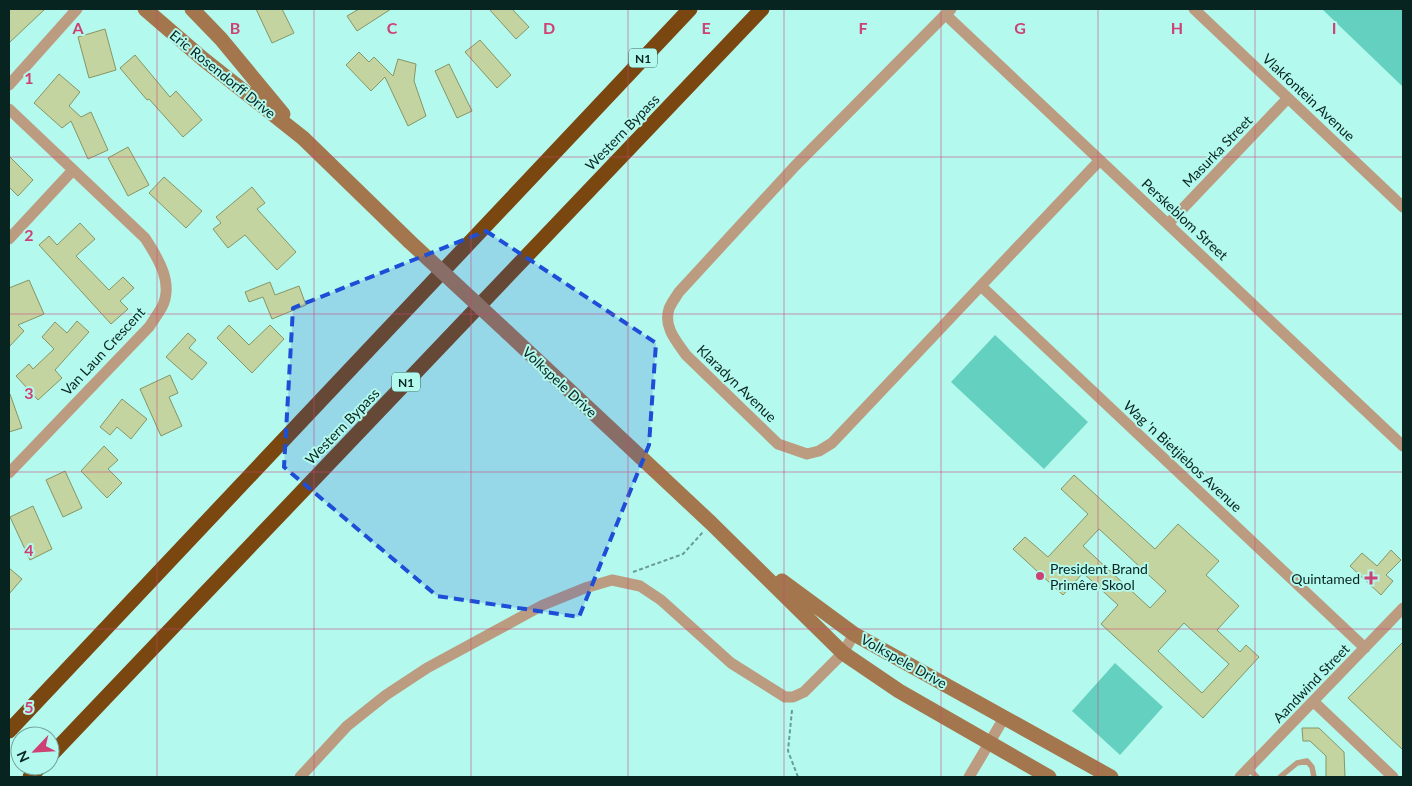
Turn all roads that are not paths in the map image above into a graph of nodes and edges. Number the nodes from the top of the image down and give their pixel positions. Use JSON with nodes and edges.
{"nodes":[{"id":1,"x":77,"y":9,"type":"edge"},
{"id":2,"x":144,"y":9,"type":"edge"},
{"id":3,"x":192,"y":9,"type":"edge"},
{"id":4,"x":690,"y":9,"type":"edge"},
{"id":5,"x":762,"y":9,"type":"edge"},
{"id":6,"x":1194,"y":9,"type":"edge"},
{"id":7,"x":948,"y":12,"type":"edge"},
{"id":8,"x":221,"y":39,"type":"junction"},
{"id":9,"x":203,"y":58,"type":"junction"},
{"id":10,"x":9,"y":85,"type":"edge"},
{"id":11,"x":1288,"y":98,"type":"junction"},
{"id":12,"x":9,"y":109,"type":"edge"},
{"id":13,"x":303,"y":138,"type":"junction"},
{"id":14,"x":1100,"y":160,"type":"junction"},
{"id":15,"x":73,"y":170,"type":"junction"},
{"id":16,"x":1403,"y":207,"type":"edge"},
{"id":17,"x":1168,"y":224,"type":"junction"},
{"id":18,"x":9,"y":238,"type":"edge"},
{"id":19,"x":409,"y":241,"type":"joint"},
{"id":20,"x":981,"y":286,"type":"junction"},
{"id":21,"x":1403,"y":446,"type":"edge"},
{"id":22,"x":9,"y":473,"type":"edge"},
{"id":23,"x":712,"y":523,"type":"junction"},
{"id":24,"x":1403,"y":608,"type":"edge"},
{"id":25,"x":854,"y":634,"type":"junction"},
{"id":26,"x":1365,"y":648,"type":"junction"},
{"id":27,"x":843,"y":653,"type":"junction"},
{"id":28,"x":1314,"y":702,"type":"junction"},
{"id":29,"x":1004,"y":718,"type":"junction"},
{"id":30,"x":9,"y":731,"type":"edge"},
{"id":31,"x":988,"y":743,"type":"junction"},
{"id":32,"x":60,"y":746,"type":"edge"},
{"id":33,"x":1248,"y":774,"type":"edge"},
{"id":34,"x":300,"y":777,"type":"edge"},
{"id":35,"x":969,"y":777,"type":"edge"},
{"id":36,"x":1049,"y":777,"type":"edge"},
{"id":37,"x":1111,"y":777,"type":"edge"},
{"id":38,"x":1280,"y":777,"type":"edge"},
{"id":39,"x":1314,"y":777,"type":"edge"},
{"id":40,"x":1393,"y":777,"type":"edge"}],
"edges":[{"from":1,"to":10,"type":"street"},
{"from":2,"to":9,"type":"street","name":"Eric Rosendorff Drive"},
{"from":3,"to":8,"type":"street","name":"Eric Rosendorff Drive"},
{"from":4,"to":30,"type":"highway","number":"N1"},
{"from":5,"to":32,"type":"highway","name":"Western Bypass","number":"N1"},
{"from":6,"to":11,"type":"street","name":"Vlakfontein Avenue"},
{"from":7,"to":14,"type":"street","name":"Perskeblom Street"},
{"from":7,"to":20,"type":"street","name":"Klaradyn Avenue"},
{"from":8,"to":9,"type":"street"},
{"from":8,"to":13,"type":"street","name":"Eric Rosendorff Drive"},
{"from":9,"to":13,"type":"street","name":"Eric Rosendorff Drive"},
{"from":11,"to":16,"type":"street","name":"Vlakfontein Avenue"},
{"from":11,"to":17,"type":"street","name":"Masurka Street"},
{"from":12,"to":15,"type":"street","name":"Van Laun Crescent"},
{"from":13,"to":19,"type":"street","name":"Eric Rosendorff Drive"},
{"from":14,"to":17,"type":"street","name":"Perskeblom Street"},
{"from":14,"to":20,"type":"street","name":"Klaradyn Avenue"},
{"from":15,"to":18,"type":"street"},
{"from":15,"to":22,"type":"street","name":"Van Laun Crescent"},
{"from":17,"to":21,"type":"street","name":"Perskeblom Street"},
{"from":19,"to":23,"type":"street","name":"Volkspele Drive","bridge":true},
{"from":20,"to":26,"type":"street","name":"Wag 'n Bietjiebos Avenue"},
{"from":23,"to":25,"type":"street","name":"Volkspele Drive"},
{"from":23,"to":27,"type":"street","name":"Volkspele Drive"},
{"from":24,"to":26,"type":"street","name":"Aandwind Street"},
{"from":25,"to":27,"type":"street"},
{"from":25,"to":29,"type":"street","name":"Volkspele Drive"},
{"from":26,"to":28,"type":"street","name":"Aandwind Street"},
{"from":27,"to":31,"type":"street","name":"Volkspele Drive"},
{"from":27,"to":34,"type":"street"},
{"from":28,"to":33,"type":"street","name":"Aandwind Street"},
{"from":28,"to":40,"type":"street"},
{"from":29,"to":31,"type":"street"},
{"from":29,"to":37,"type":"street","name":"Volkspele Drive"},
{"from":31,"to":35,"type":"street"},
{"from":31,"to":36,"type":"street","name":"Volkspele Drive"},
{"from":38,"to":39,"type":"lane"}]}
